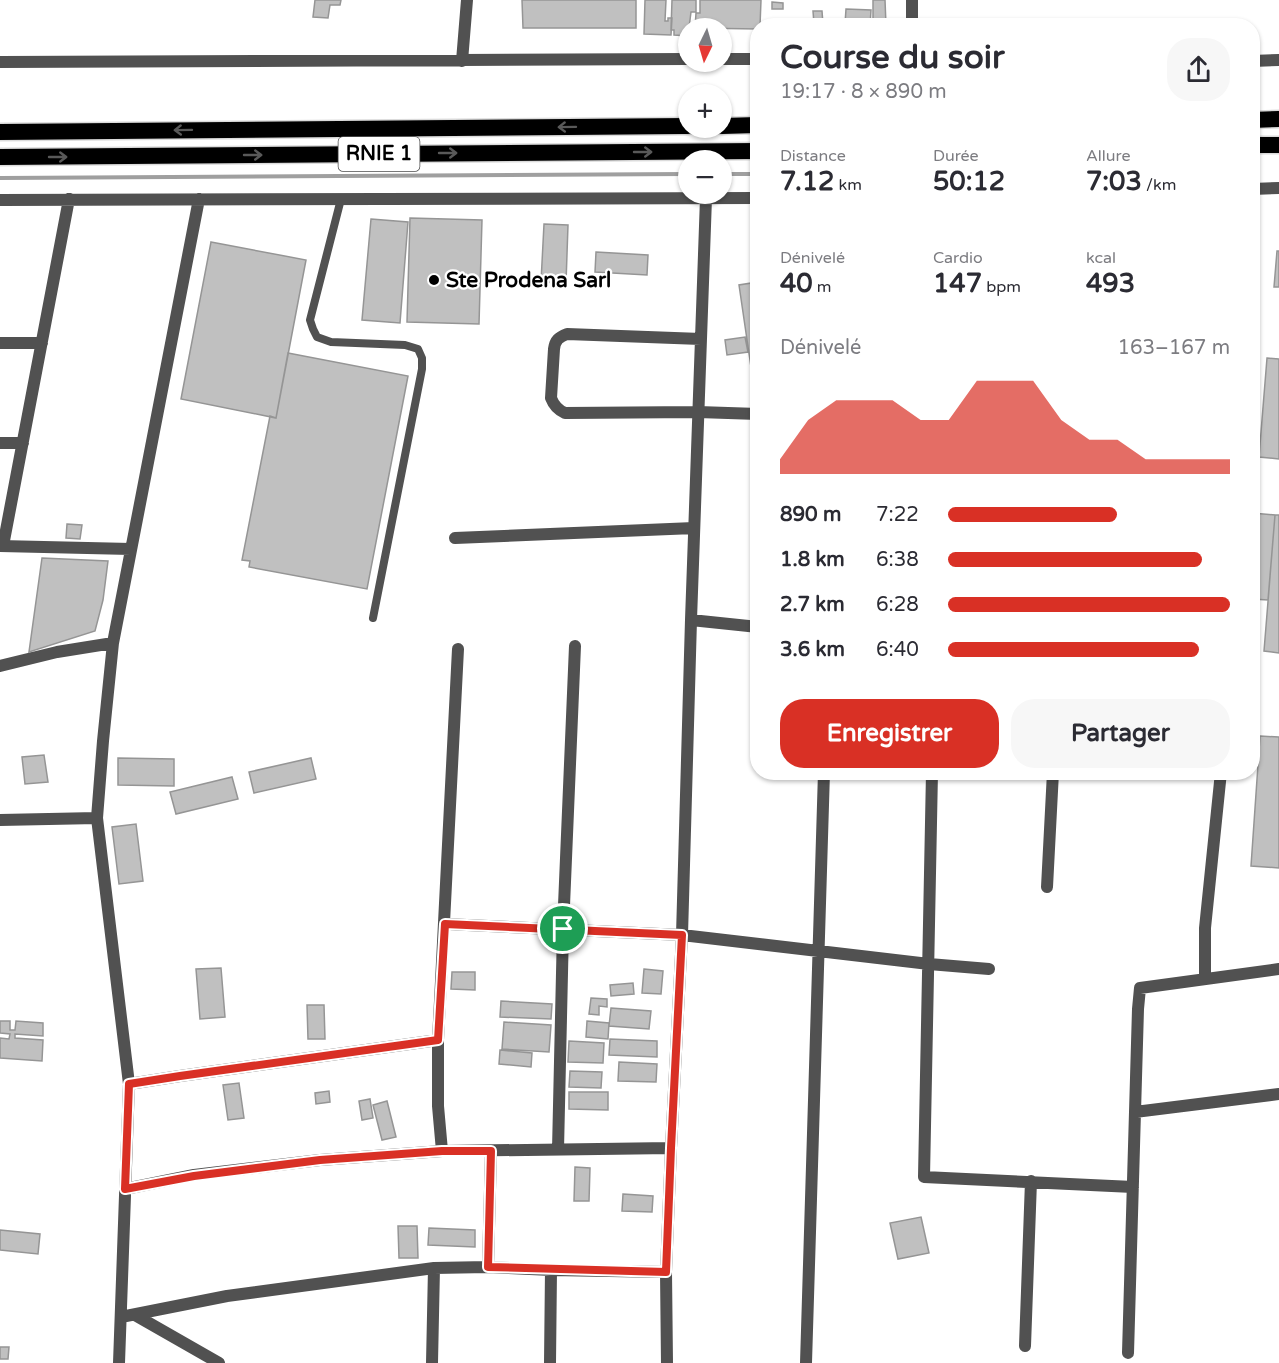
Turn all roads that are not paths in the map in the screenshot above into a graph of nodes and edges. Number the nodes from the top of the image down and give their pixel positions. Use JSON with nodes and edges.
{"nodes":[{"id":1,"x":467,"y":0,"type":"edge"},
{"id":2,"x":912,"y":0,"type":"edge"},
{"id":3,"x":912,"y":18,"type":"edge"},
{"id":4,"x":678,"y":59,"type":"edge"},
{"id":5,"x":732,"y":59,"type":"edge"},
{"id":6,"x":750,"y":59,"type":"edge"},
{"id":7,"x":1279,"y":60,"type":"edge"},
{"id":8,"x":462,"y":61,"type":"junction"},
{"id":9,"x":1260,"y":61,"type":"edge"},
{"id":10,"x":0,"y":62,"type":"edge"},
{"id":11,"x":1279,"y":119,"type":"edge"},
{"id":12,"x":1260,"y":120,"type":"edge"},
{"id":13,"x":750,"y":125,"type":"edge"},
{"id":14,"x":678,"y":126,"type":"edge"},
{"id":15,"x":732,"y":126,"type":"edge"},
{"id":16,"x":0,"y":132,"type":"edge"},
{"id":17,"x":1279,"y":145,"type":"edge"},
{"id":18,"x":1260,"y":146,"type":"edge"},
{"id":19,"x":750,"y":151,"type":"edge"},
{"id":20,"x":0,"y":157,"type":"edge"},
{"id":21,"x":1279,"y":188,"type":"edge"},
{"id":22,"x":1260,"y":189,"type":"edge"},
{"id":23,"x":678,"y":198,"type":"edge"},
{"id":24,"x":732,"y":198,"type":"edge"},
{"id":25,"x":750,"y":198,"type":"edge"},
{"id":26,"x":69,"y":199,"type":"junction"},
{"id":27,"x":199,"y":199,"type":"junction"},
{"id":28,"x":341,"y":199,"type":"junction"},
{"id":29,"x":0,"y":200,"type":"edge"},
{"id":30,"x":706,"y":204,"type":"edge"},
{"id":31,"x":701,"y":339,"type":"junction"},
{"id":32,"x":0,"y":343,"type":"edge"},
{"id":33,"x":42,"y":343,"type":"junction"},
{"id":34,"x":698,"y":412,"type":"junction"},
{"id":35,"x":750,"y":414,"type":"edge"},
{"id":36,"x":0,"y":443,"type":"edge"},
{"id":37,"x":23,"y":443,"type":"junction"},
{"id":38,"x":694,"y":528,"type":"junction"},
{"id":39,"x":455,"y":538,"type":"dead end"},
{"id":40,"x":2,"y":546,"type":"edge"},
{"id":41,"x":132,"y":549,"type":"junction"},
{"id":42,"x":373,"y":618,"type":"dead end"},
{"id":43,"x":690,"y":620,"type":"junction"},
{"id":44,"x":750,"y":626,"type":"edge"},
{"id":45,"x":113,"y":643,"type":"junction"},
{"id":46,"x":575,"y":646,"type":"dead end"},
{"id":47,"x":458,"y":649,"type":"dead end"},
{"id":48,"x":0,"y":666,"type":"edge"},
{"id":49,"x":824,"y":780,"type":"edge"},
{"id":50,"x":932,"y":780,"type":"edge"},
{"id":51,"x":1053,"y":780,"type":"edge"},
{"id":52,"x":1220,"y":780,"type":"edge"},
{"id":53,"x":97,"y":818,"type":"junction"},
{"id":54,"x":0,"y":820,"type":"edge"},
{"id":55,"x":1047,"y":887,"type":"dead end"},
{"id":56,"x":445,"y":924,"type":"junction"},
{"id":57,"x":563,"y":929,"type":"junction"},
{"id":58,"x":682,"y":935,"type":"junction"},
{"id":59,"x":819,"y":950,"type":"junction"},
{"id":60,"x":928,"y":964,"type":"junction"},
{"id":61,"x":989,"y":969,"type":"dead end"},
{"id":62,"x":1279,"y":969,"type":"edge"},
{"id":63,"x":1205,"y":979,"type":"junction"},
{"id":64,"x":438,"y":1040,"type":"junction"},
{"id":65,"x":129,"y":1084,"type":"junction"},
{"id":66,"x":1279,"y":1094,"type":"edge"},
{"id":67,"x":1135,"y":1112,"type":"junction"},
{"id":68,"x":671,"y":1148,"type":"junction"},
{"id":69,"x":558,"y":1150,"type":"junction"},
{"id":70,"x":442,"y":1151,"type":"junction"},
{"id":71,"x":491,"y":1151,"type":"junction"},
{"id":72,"x":1031,"y":1181,"type":"junction"},
{"id":73,"x":1133,"y":1187,"type":"junction"},
{"id":74,"x":125,"y":1189,"type":"junction"},
{"id":75,"x":488,"y":1267,"type":"junction"},
{"id":76,"x":434,"y":1268,"type":"junction"},
{"id":77,"x":551,"y":1270,"type":"junction"},
{"id":78,"x":666,"y":1272,"type":"junction"},
{"id":79,"x":135,"y":1315,"type":"junction"},
{"id":80,"x":121,"y":1317,"type":"junction"},
{"id":81,"x":1025,"y":1346,"type":"dead end"},
{"id":82,"x":1128,"y":1353,"type":"dead end"},
{"id":83,"x":119,"y":1363,"type":"edge"},
{"id":84,"x":219,"y":1363,"type":"edge"},
{"id":85,"x":432,"y":1363,"type":"edge"},
{"id":86,"x":550,"y":1363,"type":"edge"},
{"id":87,"x":667,"y":1363,"type":"edge"},
{"id":88,"x":806,"y":1363,"type":"edge"}],
"edges":[{"from":1,"to":8,"type":"street"},
{"from":2,"to":3,"type":"street"},
{"from":4,"to":8,"type":"street"},
{"from":5,"to":6,"type":"street"},
{"from":7,"to":9,"type":"street"},
{"from":8,"to":10,"type":"street"},
{"from":11,"to":12,"type":"highway"},
{"from":13,"to":15,"type":"highway"},
{"from":14,"to":16,"type":"highway","number":"RNIE 1","one_way":true},
{"from":17,"to":18,"type":"highway"},
{"from":20,"to":19,"type":"highway","number":"RNIE 1","one_way":true},
{"from":21,"to":22,"type":"street"},
{"from":23,"to":28,"type":"street"},
{"from":24,"to":25,"type":"street"},
{"from":26,"to":27,"type":"street"},
{"from":26,"to":29,"type":"street"},
{"from":26,"to":33,"type":"street"},
{"from":27,"to":28,"type":"street"},
{"from":27,"to":41,"type":"street"},
{"from":28,"to":42,"type":"lane"},
{"from":30,"to":31,"type":"street"},
{"from":31,"to":34,"type":"street"},
{"from":31,"to":34,"type":"street"},
{"from":32,"to":33,"type":"street"},
{"from":33,"to":37,"type":"street"},
{"from":34,"to":35,"type":"street"},
{"from":34,"to":38,"type":"street"},
{"from":36,"to":37,"type":"street"},
{"from":37,"to":40,"type":"street"},
{"from":38,"to":39,"type":"street"},
{"from":38,"to":43,"type":"street"},
{"from":40,"to":41,"type":"street"},
{"from":41,"to":45,"type":"street"},
{"from":43,"to":44,"type":"street"},
{"from":43,"to":58,"type":"street"},
{"from":45,"to":48,"type":"street"},
{"from":45,"to":53,"type":"street"},
{"from":46,"to":57,"type":"street"},
{"from":47,"to":56,"type":"street"},
{"from":49,"to":59,"type":"street"},
{"from":50,"to":60,"type":"street"},
{"from":51,"to":55,"type":"street"},
{"from":52,"to":63,"type":"street"},
{"from":53,"to":54,"type":"street"},
{"from":53,"to":65,"type":"street"},
{"from":56,"to":57,"type":"street"},
{"from":56,"to":64,"type":"street"},
{"from":57,"to":58,"type":"street"},
{"from":57,"to":69,"type":"street"},
{"from":58,"to":59,"type":"street"},
{"from":58,"to":68,"type":"street"},
{"from":59,"to":60,"type":"street"},
{"from":59,"to":88,"type":"street"},
{"from":60,"to":61,"type":"street"},
{"from":60,"to":72,"type":"street"},
{"from":62,"to":63,"type":"street"},
{"from":63,"to":67,"type":"street"},
{"from":64,"to":65,"type":"street"},
{"from":64,"to":70,"type":"street"},
{"from":65,"to":74,"type":"street"},
{"from":66,"to":67,"type":"street"},
{"from":67,"to":73,"type":"street"},
{"from":68,"to":69,"type":"street"},
{"from":68,"to":78,"type":"street"},
{"from":69,"to":71,"type":"street"},
{"from":70,"to":71,"type":"street"},
{"from":70,"to":74,"type":"street"},
{"from":71,"to":75,"type":"street"},
{"from":72,"to":73,"type":"street"},
{"from":72,"to":81,"type":"street"},
{"from":73,"to":82,"type":"street"},
{"from":74,"to":80,"type":"street"},
{"from":75,"to":76,"type":"street"},
{"from":75,"to":77,"type":"street"},
{"from":76,"to":79,"type":"street"},
{"from":76,"to":85,"type":"street"},
{"from":77,"to":78,"type":"street"},
{"from":77,"to":86,"type":"street"},
{"from":78,"to":87,"type":"street"},
{"from":79,"to":80,"type":"street"},
{"from":79,"to":84,"type":"street"},
{"from":80,"to":83,"type":"street"}]}
